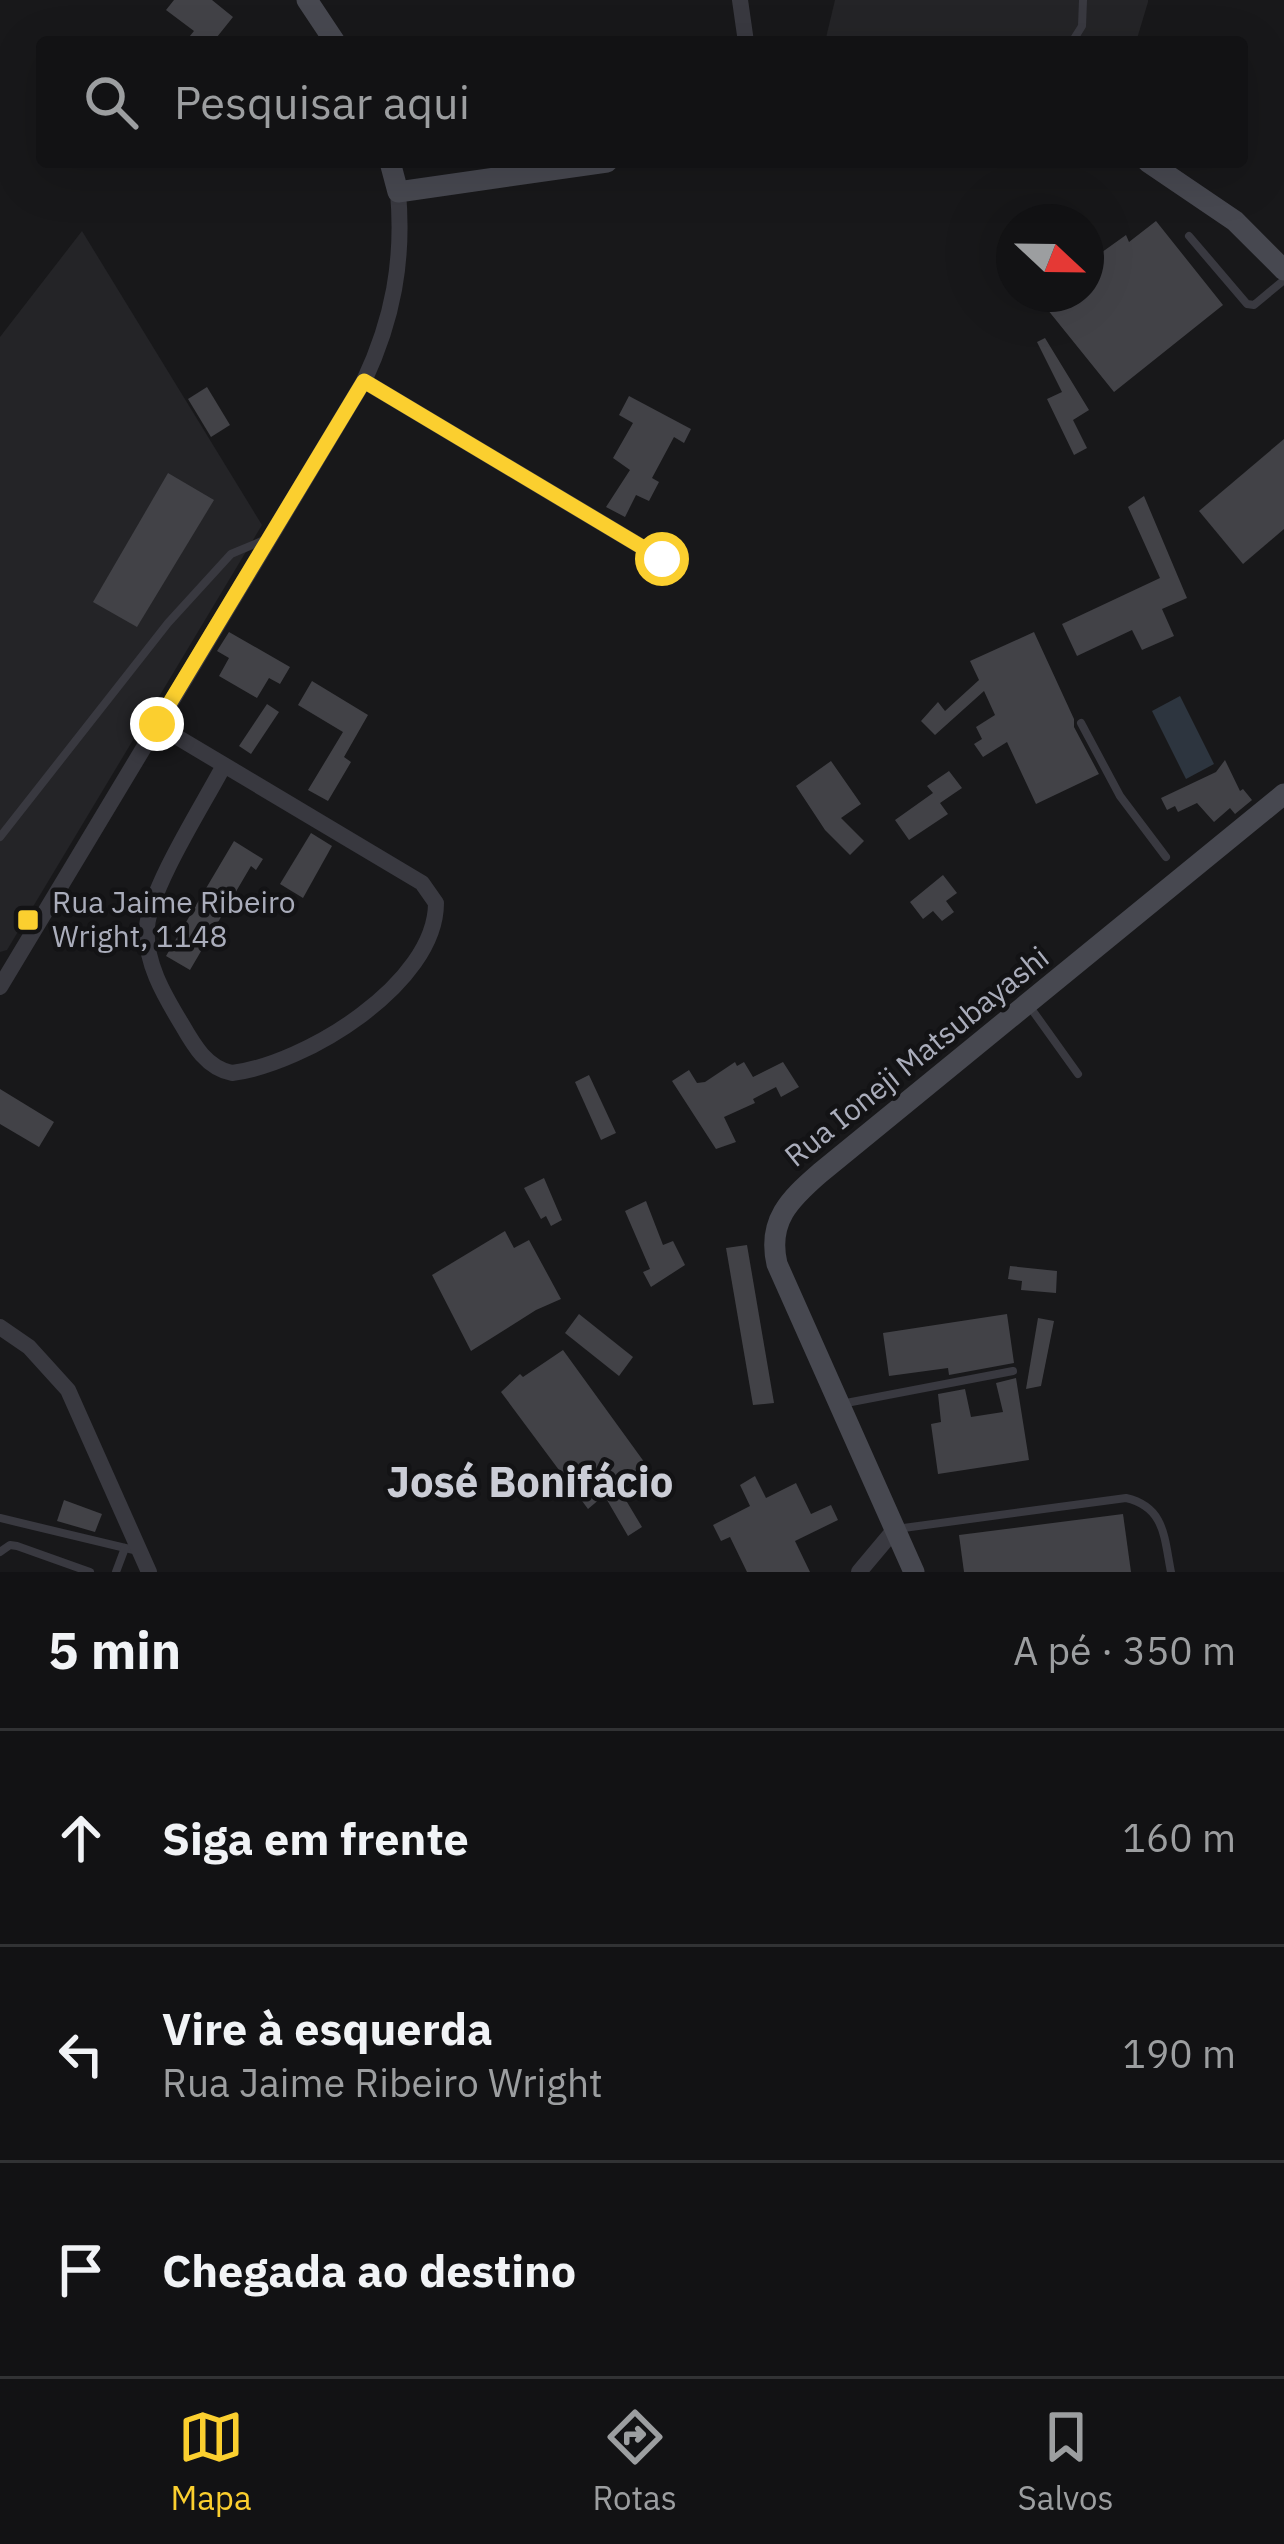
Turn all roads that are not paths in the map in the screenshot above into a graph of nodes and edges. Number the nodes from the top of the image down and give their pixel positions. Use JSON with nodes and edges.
{"nodes":[{"id":1,"x":307,"y":0,"type":"edge"},
{"id":2,"x":740,"y":0,"type":"edge"},
{"id":3,"x":1083,"y":0,"type":"edge"},
{"id":4,"x":331,"y":36,"type":"edge"},
{"id":5,"x":745,"y":36,"type":"edge"},
{"id":6,"x":1076,"y":36,"type":"edge"},
{"id":7,"x":392,"y":168,"type":"edge"},
{"id":8,"x":567,"y":168,"type":"edge"},
{"id":9,"x":1157,"y":168,"type":"edge"},
{"id":10,"x":398,"y":193,"type":"junction"},
{"id":11,"x":1189,"y":236,"type":"dead end"},
{"id":12,"x":1284,"y":270,"type":"edge"},
{"id":13,"x":1284,"y":280,"type":"edge"},
{"id":14,"x":364,"y":381,"type":"junction"},
{"id":15,"x":269,"y":539,"type":"junction"},
{"id":16,"x":662,"y":559,"type":"dead end"},
{"id":17,"x":1081,"y":723,"type":"dead end"},
{"id":18,"x":157,"y":724,"type":"junction"},
{"id":19,"x":223,"y":767,"type":"junction"},
{"id":20,"x":1284,"y":794,"type":"edge"},
{"id":21,"x":0,"y":837,"type":"edge"},
{"id":22,"x":1166,"y":857,"type":"dead end"},
{"id":23,"x":9,"y":960,"type":"edge"},
{"id":24,"x":0,"y":987,"type":"edge"},
{"id":25,"x":1029,"y":1006,"type":"junction"},
{"id":26,"x":1078,"y":1074,"type":"dead end"},
{"id":27,"x":0,"y":1327,"type":"edge"},
{"id":28,"x":1013,"y":1371,"type":"dead end"},
{"id":29,"x":840,"y":1404,"type":"junction"},
{"id":30,"x":0,"y":1518,"type":"edge"},
{"id":31,"x":896,"y":1528,"type":"junction"},
{"id":32,"x":132,"y":1549,"type":"junction"},
{"id":33,"x":0,"y":1552,"type":"edge"},
{"id":34,"x":90,"y":1572,"type":"edge"},
{"id":35,"x":116,"y":1572,"type":"edge"},
{"id":36,"x":149,"y":1572,"type":"edge"},
{"id":37,"x":859,"y":1572,"type":"edge"},
{"id":38,"x":914,"y":1572,"type":"edge"},
{"id":39,"x":1171,"y":1572,"type":"edge"}],
"edges":[{"from":1,"to":4,"type":"main road"},
{"from":2,"to":5,"type":"street"},
{"from":3,"to":6,"type":"lane"},
{"from":7,"to":10,"type":"main road"},
{"from":8,"to":10,"type":"main road"},
{"from":9,"to":12,"type":"main road"},
{"from":10,"to":14,"type":"street"},
{"from":11,"to":13,"type":"lane"},
{"from":14,"to":15,"type":"street"},
{"from":14,"to":16,"type":"street"},
{"from":15,"to":18,"type":"street"},
{"from":15,"to":21,"type":"lane"},
{"from":17,"to":22,"type":"lane"},
{"from":18,"to":19,"type":"street"},
{"from":18,"to":23,"type":"street"},
{"from":19,"to":19,"type":"street"},
{"from":20,"to":25,"type":"main road","name":"Rua Ioneji Matsubayashi"},
{"from":23,"to":24,"type":"street"},
{"from":25,"to":26,"type":"lane"},
{"from":25,"to":29,"type":"main road","name":"Rua Ioneji Matsubayashi"},
{"from":27,"to":32,"type":"street"},
{"from":28,"to":29,"type":"lane"},
{"from":29,"to":31,"type":"main road","name":"Rua Ioneji Matsubayashi"},
{"from":30,"to":32,"type":"lane"},
{"from":31,"to":37,"type":"street"},
{"from":31,"to":38,"type":"main road","name":"Rua Ioneji Matsubayashi"},
{"from":31,"to":39,"type":"lane"},
{"from":32,"to":35,"type":"lane"},
{"from":32,"to":36,"type":"street"},
{"from":33,"to":34,"type":"lane"}]}
